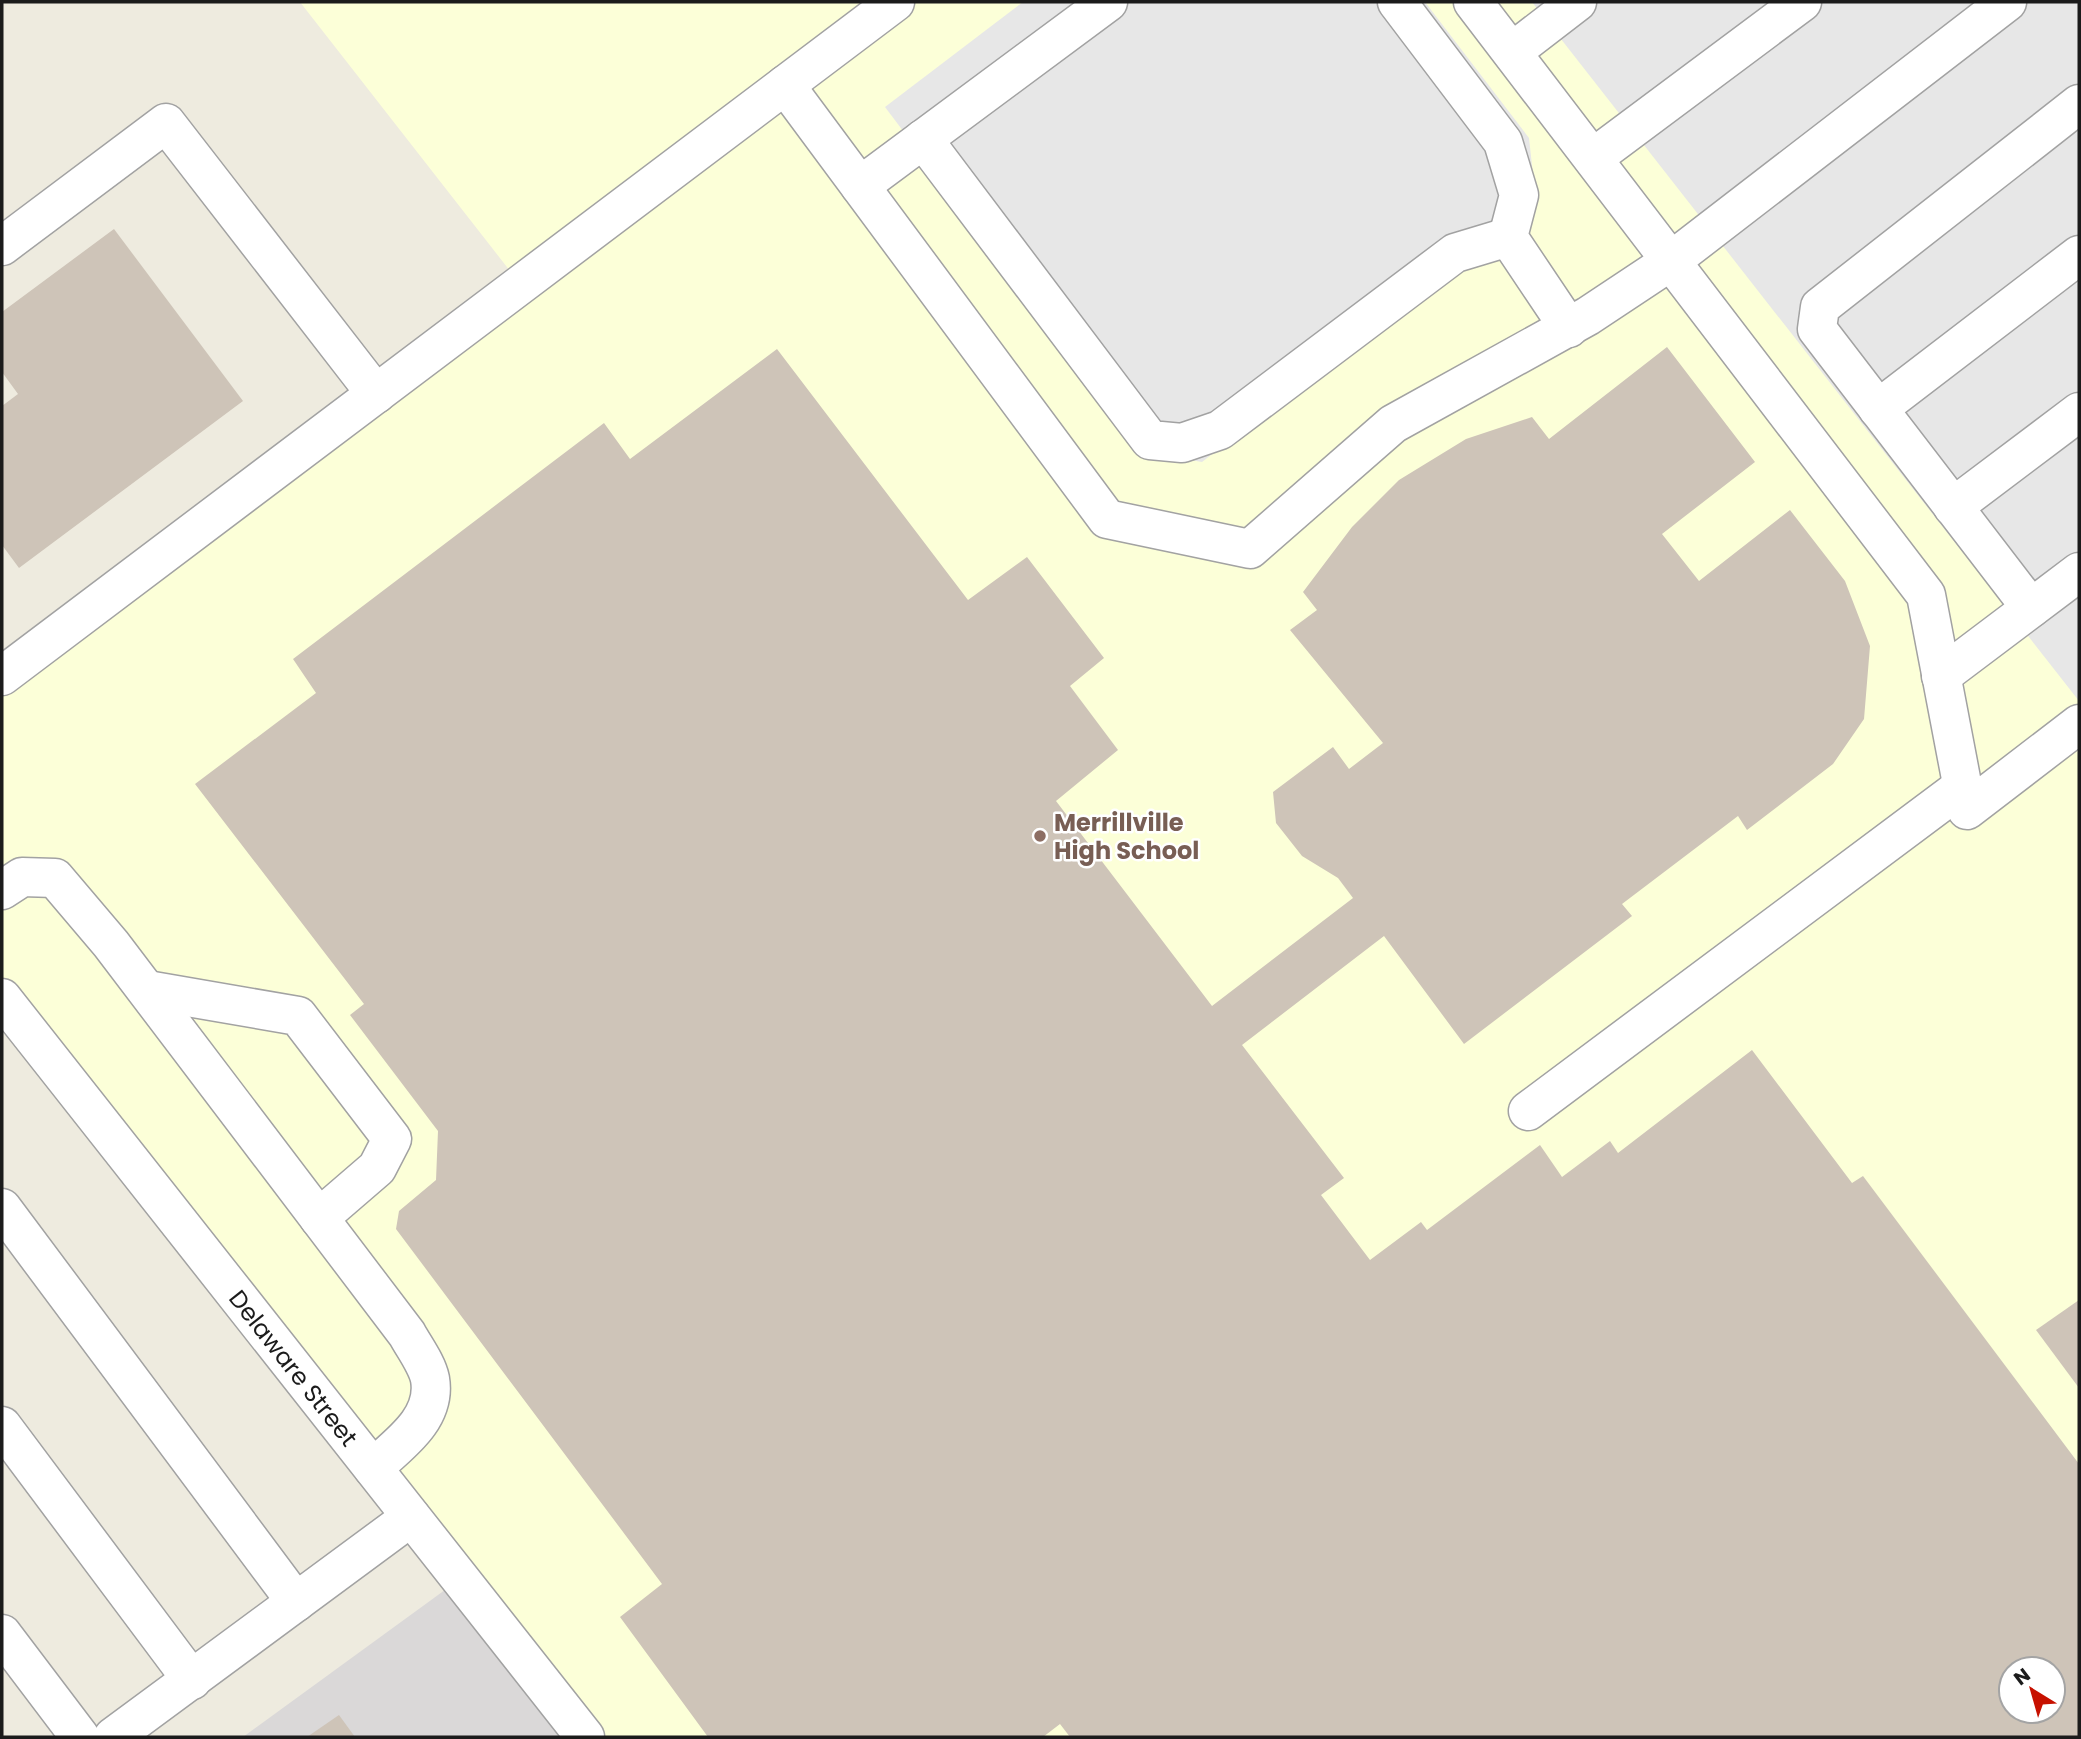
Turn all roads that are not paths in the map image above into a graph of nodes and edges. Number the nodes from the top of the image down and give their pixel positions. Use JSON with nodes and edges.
{"nodes":[{"id":1,"x":894,"y":2,"type":"edge"},
{"id":2,"x":1108,"y":2,"type":"edge"},
{"id":3,"x":1397,"y":2,"type":"edge"},
{"id":4,"x":1473,"y":2,"type":"edge"},
{"id":5,"x":1577,"y":2,"type":"edge"},
{"id":6,"x":1802,"y":2,"type":"edge"},
{"id":7,"x":2007,"y":2,"type":"edge"},
{"id":8,"x":1512,"y":52,"type":"junction"},
{"id":9,"x":785,"y":85,"type":"junction"},
{"id":10,"x":2079,"y":104,"type":"edge"},
{"id":11,"x":923,"y":139,"type":"junction"},
{"id":12,"x":1593,"y":158,"type":"junction"},
{"id":13,"x":860,"y":186,"type":"junction"},
{"id":14,"x":1508,"y":237,"type":"junction"},
{"id":15,"x":2,"y":246,"type":"edge"},
{"id":16,"x":2079,"y":255,"type":"edge"},
{"id":17,"x":1671,"y":261,"type":"junction"},
{"id":18,"x":1569,"y":328,"type":"junction"},
{"id":19,"x":376,"y":394,"type":"junction"},
{"id":20,"x":1878,"y":409,"type":"junction"},
{"id":21,"x":2079,"y":412,"type":"edge"},
{"id":22,"x":1954,"y":507,"type":"junction"},
{"id":23,"x":2079,"y":572,"type":"edge"},
{"id":24,"x":2031,"y":608,"type":"junction"},
{"id":25,"x":2,"y":676,"type":"edge"},
{"id":26,"x":1941,"y":676,"type":"junction"},
{"id":27,"x":2079,"y":724,"type":"edge"},
{"id":28,"x":1963,"y":786,"type":"junction"},
{"id":29,"x":2,"y":890,"type":"edge"},
{"id":30,"x":147,"y":990,"type":"junction"},
{"id":31,"x":2,"y":999,"type":"edge"},
{"id":32,"x":1528,"y":1111,"type":"dead end"},
{"id":33,"x":2,"y":1208,"type":"edge"},
{"id":34,"x":319,"y":1218,"type":"junction"},
{"id":35,"x":2,"y":1426,"type":"edge"},
{"id":36,"x":373,"y":1468,"type":"junction"},
{"id":37,"x":411,"y":1517,"type":"junction"},
{"id":38,"x":296,"y":1602,"type":"junction"},
{"id":39,"x":2,"y":1634,"type":"edge"},
{"id":40,"x":192,"y":1679,"type":"junction"},
{"id":41,"x":80,"y":1737,"type":"edge"},
{"id":42,"x":113,"y":1737,"type":"edge"},
{"id":43,"x":585,"y":1737,"type":"edge"}],
"edges":[{"from":1,"to":9,"type":"street"},
{"from":2,"to":11,"type":"street"},
{"from":3,"to":14,"type":"street"},
{"from":4,"to":8,"type":"street"},
{"from":5,"to":8,"type":"street"},
{"from":6,"to":12,"type":"street"},
{"from":7,"to":17,"type":"street"},
{"from":8,"to":12,"type":"street"},
{"from":9,"to":13,"type":"street"},
{"from":9,"to":19,"type":"street"},
{"from":10,"to":20,"type":"street"},
{"from":11,"to":13,"type":"street"},
{"from":11,"to":14,"type":"street"},
{"from":12,"to":17,"type":"street"},
{"from":13,"to":18,"type":"street"},
{"from":14,"to":18,"type":"street"},
{"from":15,"to":19,"type":"street"},
{"from":16,"to":20,"type":"street"},
{"from":17,"to":18,"type":"street"},
{"from":17,"to":26,"type":"street"},
{"from":19,"to":25,"type":"street"},
{"from":20,"to":22,"type":"street"},
{"from":21,"to":22,"type":"street"},
{"from":22,"to":24,"type":"street"},
{"from":23,"to":24,"type":"street"},
{"from":24,"to":26,"type":"street"},
{"from":26,"to":28,"type":"street"},
{"from":27,"to":28,"type":"street"},
{"from":28,"to":32,"type":"street"},
{"from":29,"to":30,"type":"street"},
{"from":30,"to":34,"type":"street"},
{"from":30,"to":34,"type":"street"},
{"from":31,"to":36,"type":"street","name":"Delaware Street"},
{"from":33,"to":38,"type":"street"},
{"from":34,"to":36,"type":"street"},
{"from":35,"to":40,"type":"street"},
{"from":36,"to":37,"type":"street","name":"Delaware Street"},
{"from":37,"to":38,"type":"street"},
{"from":37,"to":43,"type":"street","name":"Delaware Street"},
{"from":38,"to":40,"type":"street"},
{"from":39,"to":41,"type":"street"},
{"from":40,"to":42,"type":"street"}]}
